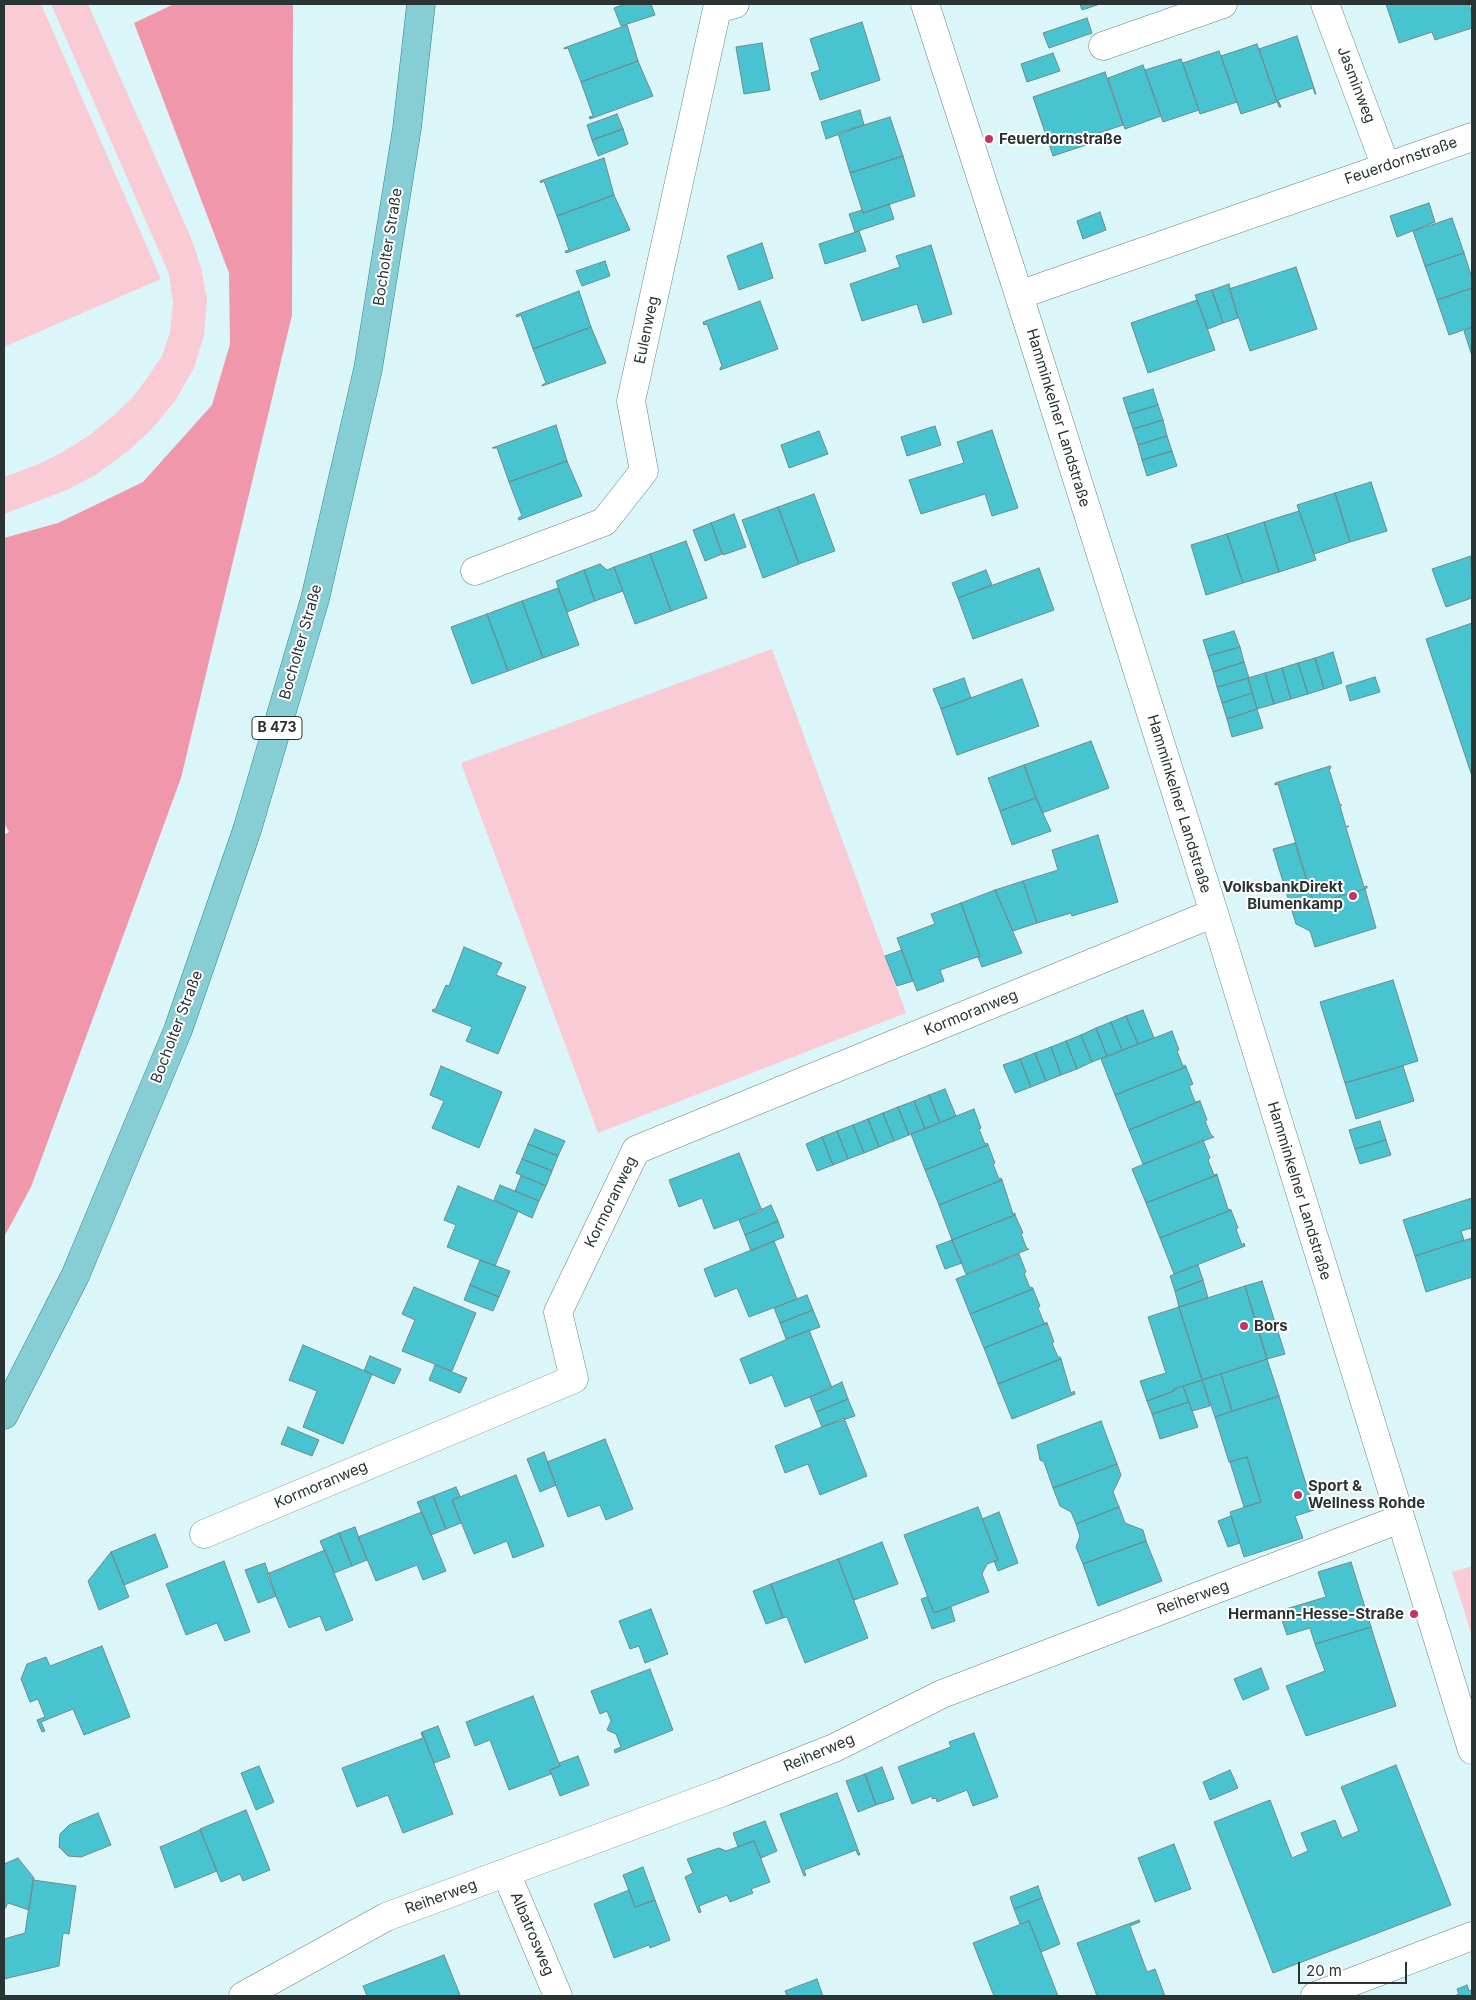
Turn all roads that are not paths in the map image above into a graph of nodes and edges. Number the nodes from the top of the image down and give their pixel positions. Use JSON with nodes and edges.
{"nodes":[{"id":1,"x":421,"y":4,"type":"edge"},
{"id":2,"x":736,"y":4,"type":"edge"},
{"id":3,"x":925,"y":4,"type":"edge"},
{"id":4,"x":1223,"y":4,"type":"edge"},
{"id":5,"x":1325,"y":4,"type":"edge"},
{"id":6,"x":1174,"y":11,"type":"edge"},
{"id":7,"x":1103,"y":46,"type":"dead end"},
{"id":8,"x":1472,"y":137,"type":"edge"},
{"id":9,"x":1386,"y":167,"type":"junction"},
{"id":10,"x":1019,"y":295,"type":"junction"},
{"id":11,"x":474,"y":571,"type":"dead end"},
{"id":12,"x":1214,"y":913,"type":"junction"},
{"id":13,"x":4,"y":1415,"type":"edge"},
{"id":14,"x":1400,"y":1519,"type":"junction"},
{"id":15,"x":204,"y":1534,"type":"dead end"},
{"id":16,"x":1472,"y":1750,"type":"edge"},
{"id":17,"x":506,"y":1873,"type":"junction"},
{"id":18,"x":1472,"y":1936,"type":"edge"},
{"id":19,"x":243,"y":1996,"type":"edge"},
{"id":20,"x":558,"y":1996,"type":"edge"},
{"id":21,"x":1315,"y":1996,"type":"edge"}],
"edges":[{"from":1,"to":13,"type":"main road","name":"Bocholter Straße","number":"B 473"},
{"from":2,"to":11,"type":"street","name":"Eulenweg"},
{"from":3,"to":10,"type":"street","name":"Hamminkelner Landstraße"},
{"from":4,"to":6,"type":"street"},
{"from":5,"to":9,"type":"street","name":"Jasminweg"},
{"from":6,"to":7,"type":"street"},
{"from":8,"to":9,"type":"street","name":"Feuerdornstraße"},
{"from":9,"to":10,"type":"street","name":"Feuerdornstraße"},
{"from":10,"to":12,"type":"street","name":"Hamminkelner Landstraße"},
{"from":12,"to":14,"type":"street","name":"Hamminkelner Landstraße"},
{"from":12,"to":15,"type":"street","name":"Kormoranweg"},
{"from":14,"to":16,"type":"street","name":"Hamminkelner Landstraße"},
{"from":14,"to":17,"type":"street","name":"Reiherweg"},
{"from":17,"to":19,"type":"street","name":"Reiherweg"},
{"from":17,"to":20,"type":"street","name":"Albatrosweg"},
{"from":18,"to":21,"type":"street"}]}
